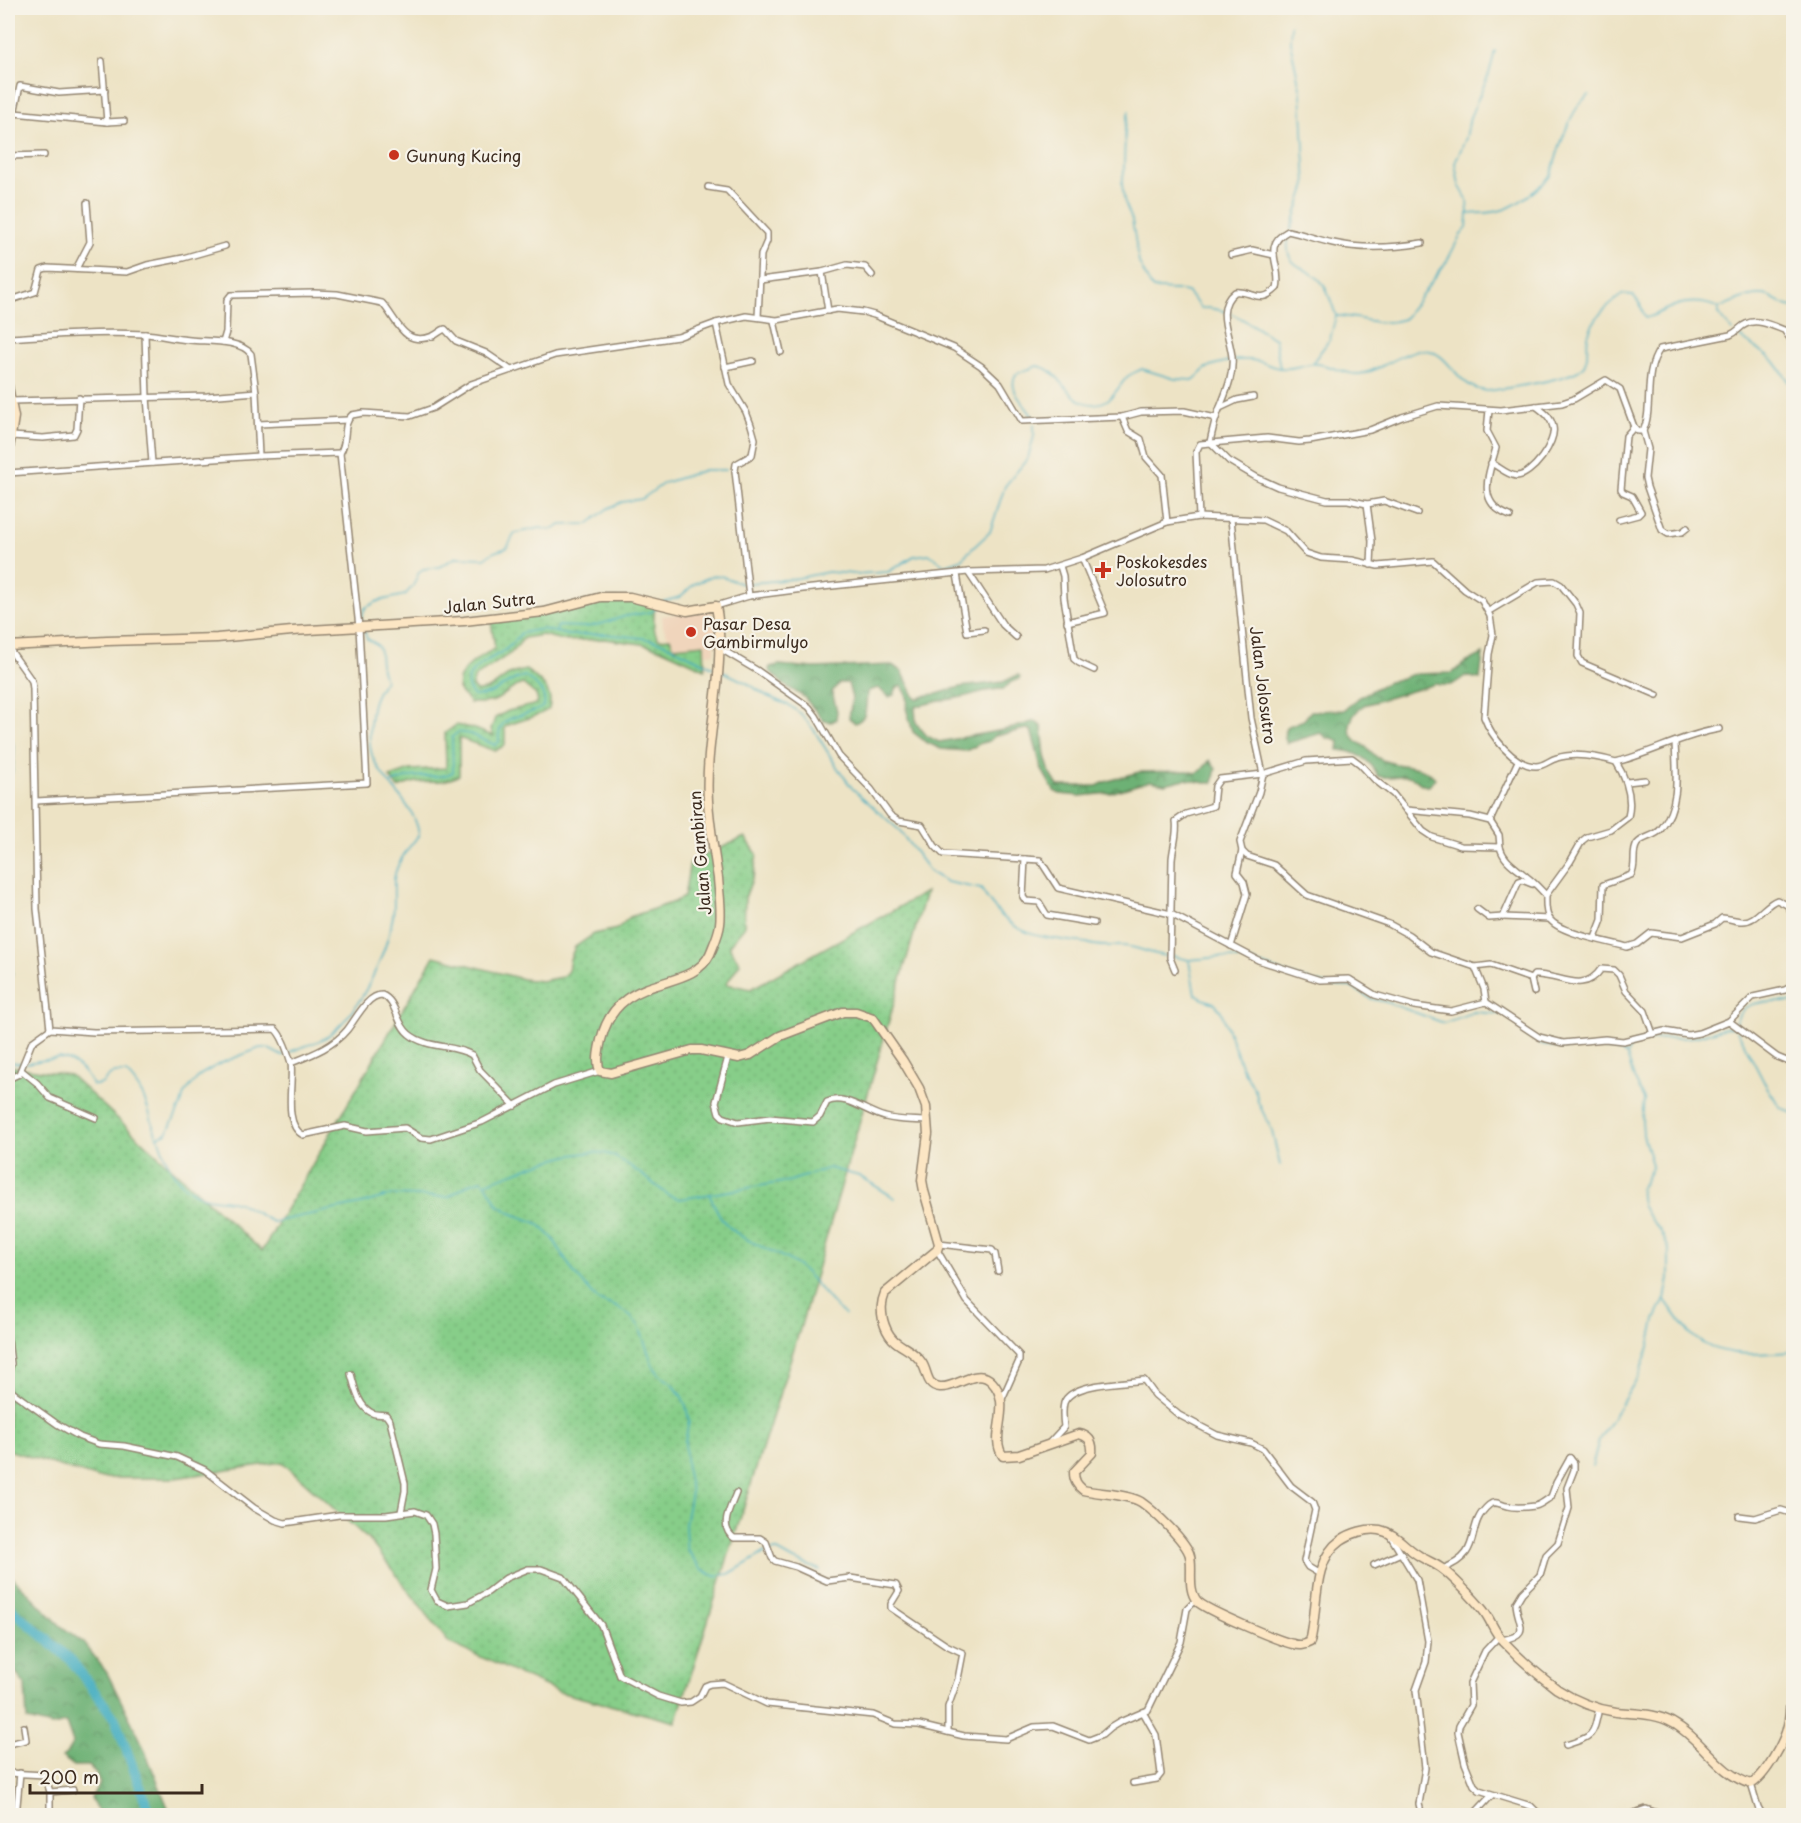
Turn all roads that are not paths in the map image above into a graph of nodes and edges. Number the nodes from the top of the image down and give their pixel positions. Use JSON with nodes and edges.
{"nodes":[{"id":1,"x":102,"y":60,"type":"dead end"},
{"id":2,"x":105,"y":90,"type":"junction"},
{"id":3,"x":14,"y":113,"type":"junction"},
{"id":4,"x":124,"y":120,"type":"dead end"},
{"id":5,"x":107,"y":122,"type":"junction"},
{"id":6,"x":44,"y":155,"type":"dead end"},
{"id":7,"x":8,"y":157,"type":"edge"},
{"id":8,"x":708,"y":187,"type":"dead end"},
{"id":9,"x":87,"y":203,"type":"dead end"},
{"id":10,"x":1422,"y":243,"type":"dead end"},
{"id":11,"x":225,"y":246,"type":"dead end"},
{"id":12,"x":1231,"y":255,"type":"dead end"},
{"id":13,"x":1274,"y":255,"type":"junction"},
{"id":14,"x":76,"y":269,"type":"junction"},
{"id":15,"x":822,"y":272,"type":"junction"},
{"id":16,"x":872,"y":275,"type":"dead end"},
{"id":17,"x":760,"y":280,"type":"junction"},
{"id":18,"x":8,"y":301,"type":"edge"},
{"id":19,"x":828,"y":311,"type":"junction"},
{"id":20,"x":758,"y":317,"type":"junction"},
{"id":21,"x":774,"y":321,"type":"junction"},
{"id":22,"x":716,"y":323,"type":"junction"},
{"id":23,"x":145,"y":334,"type":"junction"},
{"id":24,"x":8,"y":338,"type":"edge"},
{"id":25,"x":223,"y":342,"type":"junction"},
{"id":26,"x":1794,"y":344,"type":"edge"},
{"id":27,"x":781,"y":352,"type":"dead end"},
{"id":28,"x":753,"y":362,"type":"dead end"},
{"id":29,"x":725,"y":367,"type":"junction"},
{"id":30,"x":511,"y":370,"type":"junction"},
{"id":31,"x":8,"y":386,"type":"edge"},
{"id":32,"x":256,"y":392,"type":"junction"},
{"id":33,"x":147,"y":397,"type":"junction"},
{"id":34,"x":1253,"y":397,"type":"dead end"},
{"id":35,"x":10,"y":398,"type":"edge"},
{"id":36,"x":79,"y":398,"type":"junction"},
{"id":37,"x":1536,"y":406,"type":"junction"},
{"id":38,"x":1220,"y":408,"type":"junction"},
{"id":39,"x":1489,"y":410,"type":"junction"},
{"id":40,"x":1122,"y":417,"type":"junction"},
{"id":41,"x":1216,"y":418,"type":"junction"},
{"id":42,"x":347,"y":420,"type":"junction"},
{"id":43,"x":258,"y":424,"type":"junction"},
{"id":44,"x":1634,"y":427,"type":"junction"},
{"id":45,"x":1643,"y":431,"type":"junction"},
{"id":46,"x":11,"y":436,"type":"junction"},
{"id":47,"x":1210,"y":442,"type":"junction"},
{"id":48,"x":340,"y":453,"type":"junction"},
{"id":49,"x":8,"y":455,"type":"edge"},
{"id":50,"x":260,"y":456,"type":"junction"},
{"id":51,"x":1491,"y":462,"type":"junction"},
{"id":52,"x":152,"y":463,"type":"junction"},
{"id":53,"x":8,"y":473,"type":"edge"},
{"id":54,"x":1366,"y":504,"type":"junction"},
{"id":55,"x":1417,"y":513,"type":"dead end"},
{"id":56,"x":1510,"y":516,"type":"dead end"},
{"id":57,"x":1199,"y":518,"type":"junction"},
{"id":58,"x":1231,"y":519,"type":"junction"},
{"id":59,"x":1619,"y":520,"type":"dead end"},
{"id":60,"x":1167,"y":522,"type":"junction"},
{"id":61,"x":1687,"y":528,"type":"dead end"},
{"id":62,"x":1082,"y":558,"type":"junction"},
{"id":63,"x":1371,"y":565,"type":"junction"},
{"id":64,"x":1060,"y":566,"type":"junction"},
{"id":65,"x":968,"y":572,"type":"junction"},
{"id":66,"x":957,"y":574,"type":"junction"},
{"id":67,"x":748,"y":592,"type":"junction"},
{"id":68,"x":716,"y":606,"type":"junction"},
{"id":69,"x":1489,"y":611,"type":"junction"},
{"id":70,"x":1067,"y":622,"type":"junction"},
{"id":71,"x":362,"y":627,"type":"junction"},
{"id":72,"x":984,"y":630,"type":"dead end"},
{"id":73,"x":1016,"y":637,"type":"dead end"},
{"id":74,"x":8,"y":646,"type":"edge"},
{"id":75,"x":721,"y":649,"type":"junction"},
{"id":76,"x":1094,"y":670,"type":"dead end"},
{"id":77,"x":1657,"y":695,"type":"dead end"},
{"id":78,"x":1719,"y":729,"type":"dead end"},
{"id":79,"x":1675,"y":742,"type":"junction"},
{"id":80,"x":1518,"y":761,"type":"junction"},
{"id":81,"x":1616,"y":762,"type":"junction"},
{"id":82,"x":1263,"y":774,"type":"junction"},
{"id":83,"x":1645,"y":780,"type":"dead end"},
{"id":84,"x":1626,"y":782,"type":"junction"},
{"id":85,"x":36,"y":801,"type":"junction"},
{"id":86,"x":1406,"y":810,"type":"junction"},
{"id":87,"x":1490,"y":821,"type":"junction"},
{"id":88,"x":1500,"y":847,"type":"junction"},
{"id":89,"x":1242,"y":851,"type":"junction"},
{"id":90,"x":1025,"y":859,"type":"junction"},
{"id":91,"x":1536,"y":886,"type":"junction"},
{"id":92,"x":1546,"y":895,"type":"junction"},
{"id":93,"x":1477,"y":909,"type":"dead end"},
{"id":94,"x":1171,"y":914,"type":"junction"},
{"id":95,"x":1794,"y":915,"type":"edge"},
{"id":96,"x":1503,"y":917,"type":"junction"},
{"id":97,"x":1549,"y":919,"type":"junction"},
{"id":98,"x":1094,"y":923,"type":"dead end"},
{"id":99,"x":1595,"y":938,"type":"junction"},
{"id":100,"x":1231,"y":946,"type":"junction"},
{"id":101,"x":1475,"y":967,"type":"junction"},
{"id":102,"x":1175,"y":970,"type":"dead end"},
{"id":103,"x":1531,"y":979,"type":"junction"},
{"id":104,"x":1794,"y":985,"type":"edge"},
{"id":105,"x":1534,"y":992,"type":"dead end"},
{"id":106,"x":1486,"y":1002,"type":"junction"},
{"id":107,"x":1734,"y":1024,"type":"junction"},
{"id":108,"x":50,"y":1029,"type":"junction"},
{"id":109,"x":1653,"y":1034,"type":"junction"},
{"id":110,"x":288,"y":1057,"type":"junction"},
{"id":111,"x":728,"y":1057,"type":"junction"},
{"id":112,"x":1794,"y":1064,"type":"edge"},
{"id":113,"x":22,"y":1069,"type":"junction"},
{"id":114,"x":600,"y":1071,"type":"junction"},
{"id":115,"x":8,"y":1079,"type":"edge"},
{"id":116,"x":514,"y":1106,"type":"junction"},
{"id":117,"x":96,"y":1118,"type":"dead end"},
{"id":118,"x":928,"y":1121,"type":"junction"},
{"id":119,"x":938,"y":1247,"type":"junction"},
{"id":120,"x":998,"y":1271,"type":"dead end"},
{"id":121,"x":8,"y":1340,"type":"edge"},
{"id":122,"x":351,"y":1374,"type":"dead end"},
{"id":123,"x":8,"y":1375,"type":"edge"},
{"id":124,"x":8,"y":1389,"type":"edge"},
{"id":125,"x":1002,"y":1399,"type":"junction"},
{"id":126,"x":1047,"y":1446,"type":"junction"},
{"id":127,"x":736,"y":1493,"type":"dead end"},
{"id":128,"x":401,"y":1512,"type":"junction"},
{"id":129,"x":1794,"y":1514,"type":"edge"},
{"id":130,"x":1739,"y":1516,"type":"dead end"},
{"id":131,"x":1389,"y":1534,"type":"junction"},
{"id":132,"x":1401,"y":1553,"type":"junction"},
{"id":133,"x":1374,"y":1565,"type":"dead end"},
{"id":134,"x":1442,"y":1569,"type":"junction"},
{"id":135,"x":1320,"y":1574,"type":"junction"},
{"id":136,"x":1196,"y":1600,"type":"junction"},
{"id":137,"x":1501,"y":1638,"type":"junction"},
{"id":138,"x":1794,"y":1678,"type":"edge"},
{"id":139,"x":1599,"y":1708,"type":"junction"},
{"id":140,"x":1143,"y":1712,"type":"junction"},
{"id":141,"x":24,"y":1727,"type":"dead end"},
{"id":142,"x":948,"y":1732,"type":"junction"},
{"id":143,"x":8,"y":1744,"type":"edge"},
{"id":144,"x":1566,"y":1744,"type":"dead end"},
{"id":145,"x":8,"y":1773,"type":"edge"},
{"id":146,"x":20,"y":1773,"type":"junction"},
{"id":147,"x":1133,"y":1783,"type":"dead end"},
{"id":148,"x":1751,"y":1784,"type":"junction"},
{"id":149,"x":73,"y":1790,"type":"dead end"},
{"id":150,"x":50,"y":1792,"type":"junction"},
{"id":151,"x":1492,"y":1795,"type":"junction"},
{"id":152,"x":16,"y":1815,"type":"edge"},
{"id":153,"x":50,"y":1815,"type":"edge"},
{"id":154,"x":1436,"y":1815,"type":"edge"},
{"id":155,"x":1470,"y":1815,"type":"edge"},
{"id":156,"x":1541,"y":1815,"type":"edge"},
{"id":157,"x":1625,"y":1815,"type":"edge"},
{"id":158,"x":1665,"y":1815,"type":"edge"},
{"id":159,"x":1763,"y":1815,"type":"edge"}],
"edges":[{"from":1,"to":2,"type":"street"},
{"from":2,"to":3,"type":"street"},
{"from":2,"to":5,"type":"street"},
{"from":3,"to":5,"type":"street"},
{"from":3,"to":7,"type":"street"},
{"from":4,"to":5,"type":"street"},
{"from":6,"to":7,"type":"street"},
{"from":8,"to":17,"type":"street"},
{"from":9,"to":14,"type":"street"},
{"from":10,"to":13,"type":"street"},
{"from":11,"to":14,"type":"street"},
{"from":12,"to":13,"type":"street"},
{"from":13,"to":38,"type":"street"},
{"from":14,"to":18,"type":"street"},
{"from":15,"to":16,"type":"street"},
{"from":15,"to":17,"type":"street"},
{"from":15,"to":19,"type":"street"},
{"from":17,"to":20,"type":"street"},
{"from":19,"to":21,"type":"street"},
{"from":19,"to":40,"type":"street"},
{"from":20,"to":21,"type":"street"},
{"from":20,"to":22,"type":"street"},
{"from":21,"to":27,"type":"street"},
{"from":22,"to":29,"type":"street"},
{"from":22,"to":30,"type":"street"},
{"from":23,"to":24,"type":"street"},
{"from":23,"to":25,"type":"street"},
{"from":23,"to":33,"type":"street"},
{"from":25,"to":30,"type":"street"},
{"from":25,"to":32,"type":"street"},
{"from":26,"to":45,"type":"street"},
{"from":28,"to":29,"type":"street"},
{"from":29,"to":67,"type":"street"},
{"from":30,"to":42,"type":"street"},
{"from":31,"to":35,"type":"street"},
{"from":32,"to":33,"type":"street"},
{"from":32,"to":43,"type":"street"},
{"from":33,"to":36,"type":"street"},
{"from":33,"to":52,"type":"street"},
{"from":34,"to":38,"type":"street"},
{"from":35,"to":36,"type":"street"},
{"from":35,"to":46,"type":"street"},
{"from":36,"to":46,"type":"street"},
{"from":37,"to":39,"type":"street"},
{"from":37,"to":44,"type":"street"},
{"from":37,"to":51,"type":"street"},
{"from":38,"to":41,"type":"street"},
{"from":39,"to":47,"type":"street"},
{"from":39,"to":51,"type":"street"},
{"from":40,"to":41,"type":"street"},
{"from":40,"to":60,"type":"street"},
{"from":41,"to":47,"type":"street"},
{"from":42,"to":43,"type":"street"},
{"from":42,"to":48,"type":"street"},
{"from":43,"to":50,"type":"street"},
{"from":44,"to":45,"type":"street"},
{"from":44,"to":59,"type":"street"},
{"from":45,"to":61,"type":"street"},
{"from":46,"to":49,"type":"street"},
{"from":47,"to":54,"type":"street"},
{"from":47,"to":57,"type":"street"},
{"from":48,"to":50,"type":"street"},
{"from":48,"to":71,"type":"street"},
{"from":50,"to":52,"type":"street"},
{"from":51,"to":56,"type":"street"},
{"from":52,"to":53,"type":"street"},
{"from":54,"to":55,"type":"street"},
{"from":54,"to":63,"type":"street"},
{"from":57,"to":58,"type":"street"},
{"from":57,"to":60,"type":"street"},
{"from":58,"to":63,"type":"street"},
{"from":58,"to":82,"type":"street","name":"Jalan Jolosutro"},
{"from":60,"to":62,"type":"street"},
{"from":62,"to":64,"type":"street"},
{"from":62,"to":70,"type":"street"},
{"from":63,"to":69,"type":"street"},
{"from":64,"to":65,"type":"street"},
{"from":64,"to":70,"type":"street"},
{"from":65,"to":66,"type":"street","name":"Jalan Sutra"},
{"from":65,"to":73,"type":"street"},
{"from":66,"to":67,"type":"street","name":"Jalan Sutra"},
{"from":66,"to":72,"type":"street"},
{"from":67,"to":68,"type":"street","name":"Jalan Sutra"},
{"from":68,"to":71,"type":"street","name":"Jalan Sutra"},
{"from":68,"to":75,"type":"street","name":"Jalan Gambiran"},
{"from":69,"to":77,"type":"street"},
{"from":69,"to":80,"type":"street"},
{"from":70,"to":76,"type":"street"},
{"from":71,"to":74,"type":"street","name":"Jalan Sutra"},
{"from":71,"to":85,"type":"street"},
{"from":74,"to":85,"type":"street"},
{"from":75,"to":90,"type":"street"},
{"from":75,"to":114,"type":"street","name":"Jalan Gambiran"},
{"from":78,"to":79,"type":"street"},
{"from":79,"to":81,"type":"street"},
{"from":79,"to":99,"type":"street"},
{"from":80,"to":81,"type":"street"},
{"from":80,"to":87,"type":"street"},
{"from":81,"to":84,"type":"street"},
{"from":82,"to":86,"type":"street"},
{"from":82,"to":89,"type":"street","name":"Jalan Jolosutro"},
{"from":82,"to":94,"type":"street"},
{"from":83,"to":84,"type":"street"},
{"from":84,"to":92,"type":"street"},
{"from":85,"to":108,"type":"street"},
{"from":86,"to":87,"type":"street"},
{"from":86,"to":88,"type":"street"},
{"from":87,"to":88,"type":"street"},
{"from":88,"to":91,"type":"street"},
{"from":89,"to":100,"type":"street","name":"Jalan Jolosutro"},
{"from":89,"to":101,"type":"street"},
{"from":90,"to":94,"type":"street"},
{"from":90,"to":98,"type":"street"},
{"from":91,"to":92,"type":"street"},
{"from":91,"to":96,"type":"street"},
{"from":92,"to":97,"type":"street"},
{"from":93,"to":96,"type":"street"},
{"from":94,"to":100,"type":"street"},
{"from":94,"to":102,"type":"street"},
{"from":95,"to":99,"type":"street"},
{"from":96,"to":97,"type":"street"},
{"from":97,"to":99,"type":"street"},
{"from":100,"to":106,"type":"street"},
{"from":101,"to":103,"type":"street"},
{"from":101,"to":106,"type":"street"},
{"from":103,"to":105,"type":"street"},
{"from":103,"to":109,"type":"street"},
{"from":104,"to":107,"type":"street"},
{"from":106,"to":109,"type":"street"},
{"from":107,"to":109,"type":"street"},
{"from":107,"to":112,"type":"street"},
{"from":108,"to":110,"type":"street"},
{"from":108,"to":113,"type":"street"},
{"from":110,"to":116,"type":"street"},
{"from":110,"to":116,"type":"street"},
{"from":111,"to":114,"type":"street"},
{"from":111,"to":118,"type":"street"},
{"from":111,"to":118,"type":"street"},
{"from":113,"to":115,"type":"street"},
{"from":113,"to":117,"type":"street"},
{"from":114,"to":116,"type":"street"},
{"from":118,"to":119,"type":"street"},
{"from":119,"to":120,"type":"street"},
{"from":119,"to":125,"type":"street"},
{"from":119,"to":125,"type":"street"},
{"from":121,"to":123,"type":"street"},
{"from":122,"to":128,"type":"street"},
{"from":124,"to":128,"type":"street"},
{"from":125,"to":126,"type":"street"},
{"from":126,"to":135,"type":"street"},
{"from":126,"to":136,"type":"street"},
{"from":127,"to":142,"type":"street"},
{"from":128,"to":142,"type":"street"},
{"from":129,"to":130,"type":"street"},
{"from":131,"to":132,"type":"street"},
{"from":131,"to":134,"type":"street"},
{"from":131,"to":135,"type":"street"},
{"from":132,"to":133,"type":"street"},
{"from":132,"to":154,"type":"street"},
{"from":134,"to":137,"type":"street"},
{"from":134,"to":137,"type":"street"},
{"from":135,"to":136,"type":"street"},
{"from":136,"to":140,"type":"street"},
{"from":137,"to":139,"type":"street"},
{"from":137,"to":151,"type":"street"},
{"from":138,"to":148,"type":"street"},
{"from":139,"to":144,"type":"street"},
{"from":139,"to":148,"type":"street"},
{"from":140,"to":142,"type":"street"},
{"from":140,"to":147,"type":"street"},
{"from":141,"to":143,"type":"street"},
{"from":145,"to":146,"type":"street"},
{"from":146,"to":150,"type":"street"},
{"from":146,"to":152,"type":"street"},
{"from":148,"to":159,"type":"street"},
{"from":149,"to":150,"type":"street"},
{"from":150,"to":153,"type":"street"},
{"from":151,"to":155,"type":"street"},
{"from":151,"to":156,"type":"street"},
{"from":157,"to":158,"type":"street"}]}
